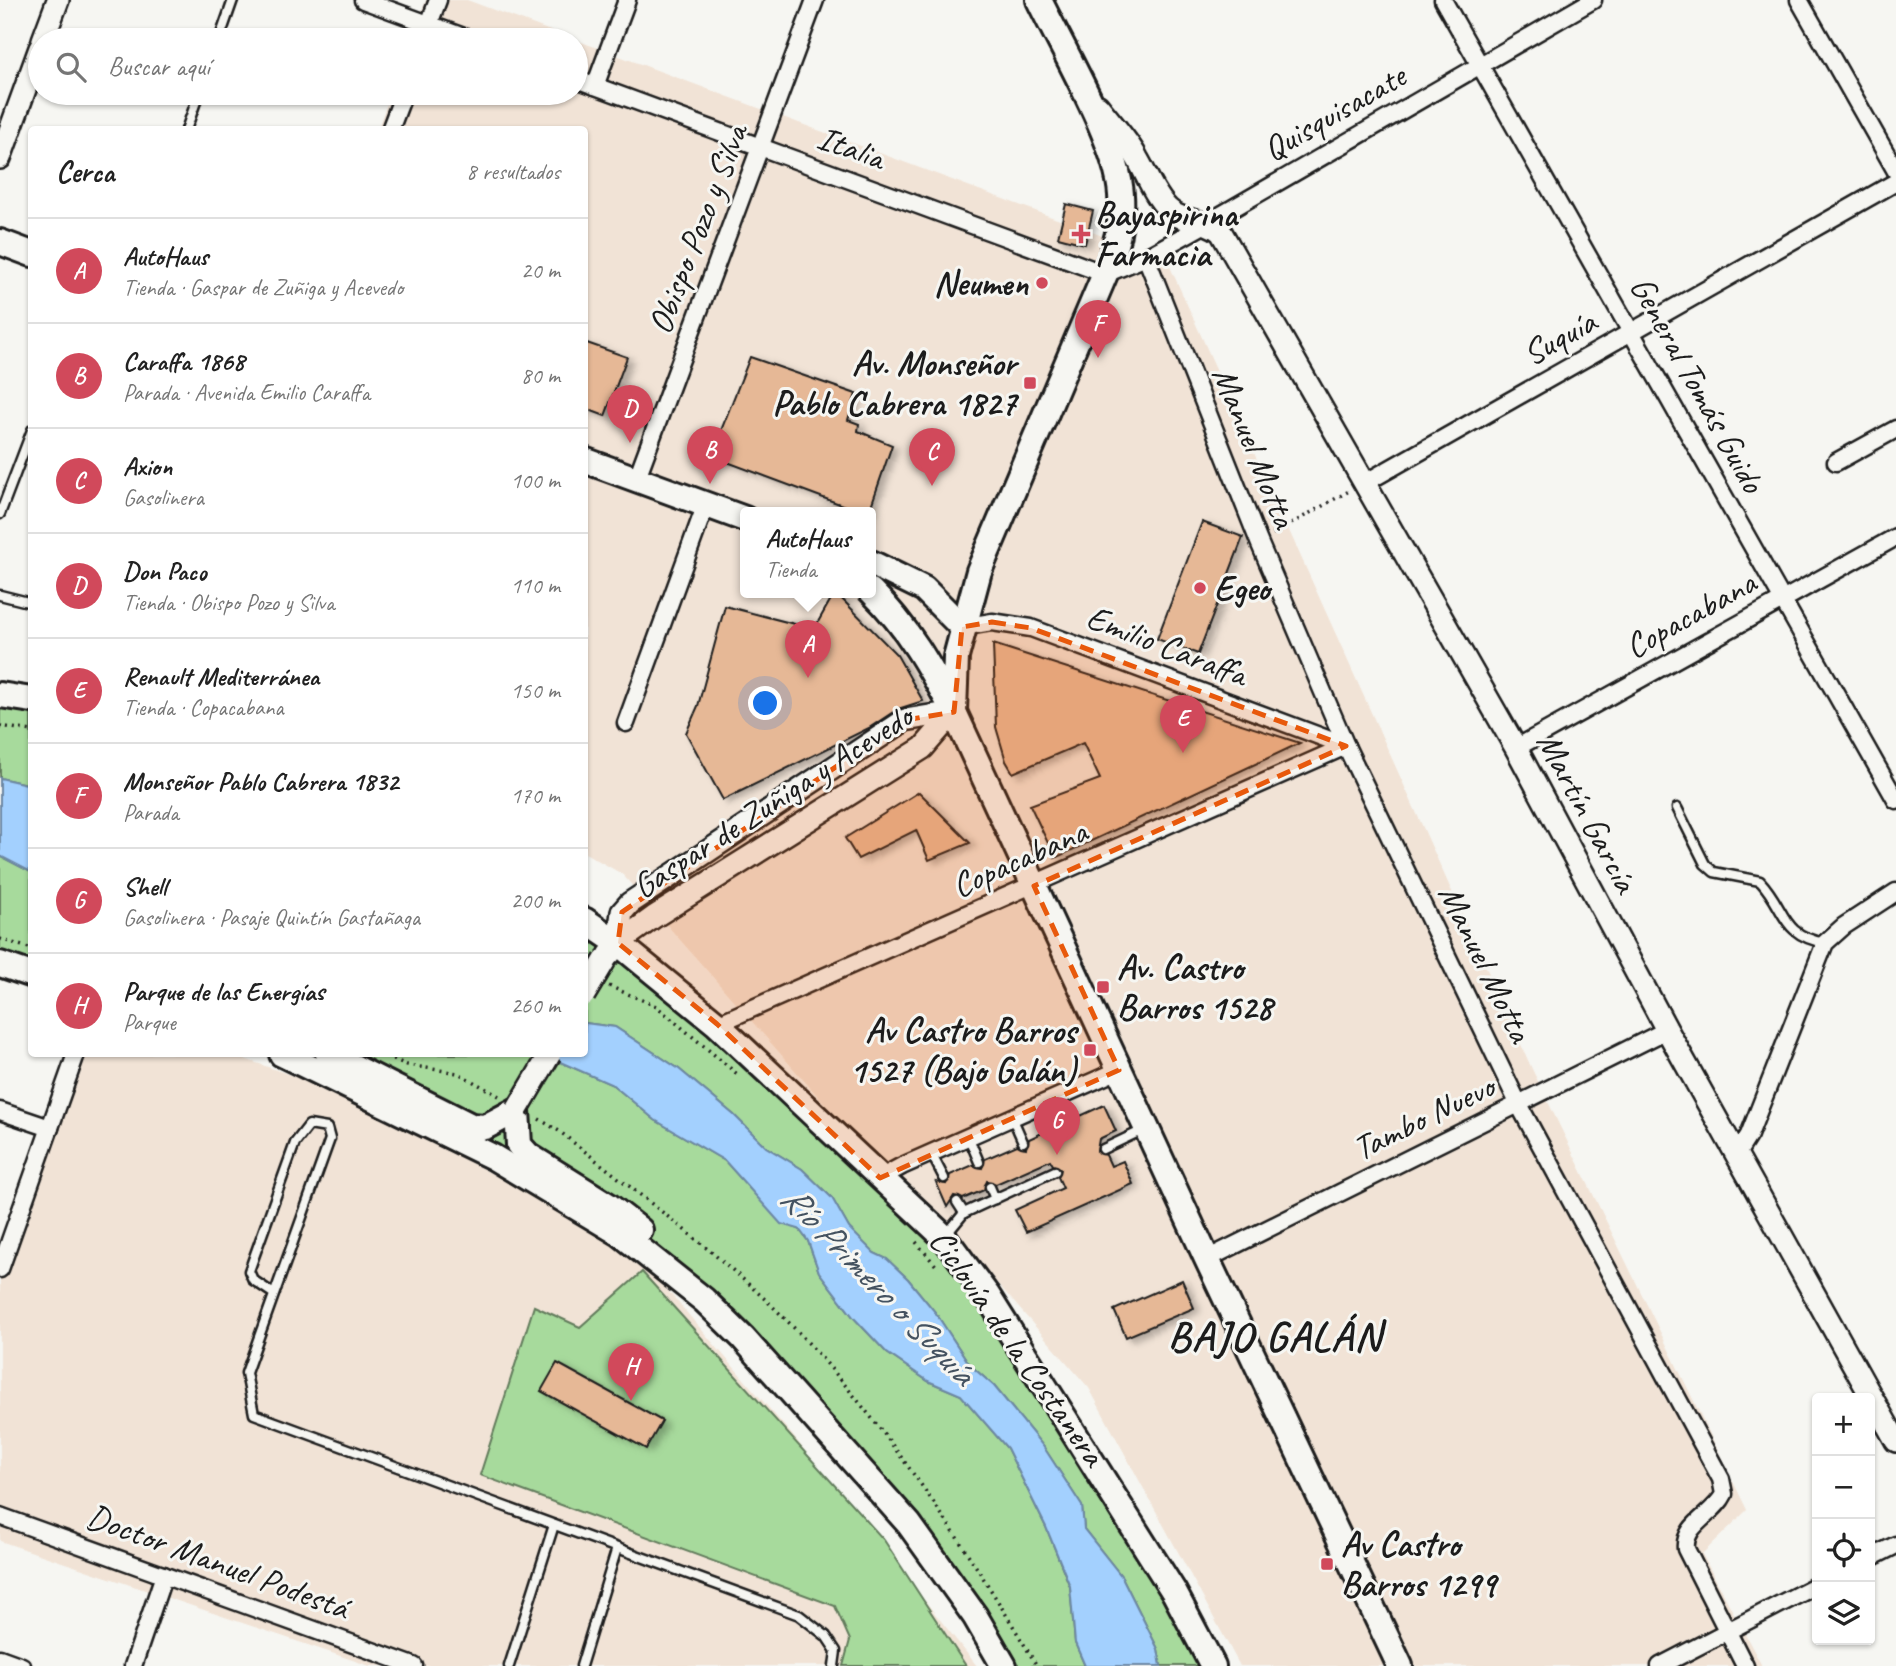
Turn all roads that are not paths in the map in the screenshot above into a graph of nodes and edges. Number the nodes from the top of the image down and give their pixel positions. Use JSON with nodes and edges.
{"nodes":[{"id":1,"x":58,"y":0,"type":"edge"},
{"id":2,"x":233,"y":0,"type":"edge"},
{"id":3,"x":363,"y":0,"type":"edge"},
{"id":4,"x":438,"y":0,"type":"edge"},
{"id":5,"x":627,"y":0,"type":"edge"},
{"id":6,"x":815,"y":0,"type":"edge"},
{"id":7,"x":1039,"y":0,"type":"edge"},
{"id":8,"x":1443,"y":0,"type":"edge"},
{"id":9,"x":1593,"y":0,"type":"edge"},
{"id":10,"x":1799,"y":0,"type":"edge"},
{"id":11,"x":429,"y":24,"type":"junction"},
{"id":12,"x":48,"y":28,"type":"edge"},
{"id":13,"x":223,"y":28,"type":"edge"},
{"id":14,"x":428,"y":28,"type":"edge"},
{"id":15,"x":440,"y":28,"type":"edge"},
{"id":16,"x":1479,"y":64,"type":"junction"},
{"id":17,"x":1077,"y":80,"type":"junction"},
{"id":18,"x":28,"y":81,"type":"edge"},
{"id":19,"x":588,"y":83,"type":"edge"},
{"id":20,"x":595,"y":86,"type":"junction"},
{"id":21,"x":195,"y":105,"type":"edge"},
{"id":22,"x":399,"y":105,"type":"edge"},
{"id":23,"x":187,"y":126,"type":"edge"},
{"id":24,"x":392,"y":126,"type":"edge"},
{"id":25,"x":762,"y":148,"type":"junction"},
{"id":26,"x":0,"y":158,"type":"edge"},
{"id":27,"x":1896,"y":171,"type":"edge"},
{"id":28,"x":1896,"y":182,"type":"edge"},
{"id":29,"x":1209,"y":222,"type":"junction"},
{"id":30,"x":0,"y":242,"type":"edge"},
{"id":31,"x":28,"y":252,"type":"edge"},
{"id":32,"x":1146,"y":257,"type":"junction"},
{"id":33,"x":1105,"y":274,"type":"junction"},
{"id":34,"x":1633,"y":331,"type":"junction"},
{"id":35,"x":1896,"y":429,"type":"edge"},
{"id":36,"x":28,"y":440,"type":"edge"},
{"id":37,"x":588,"y":462,"type":"edge"},
{"id":38,"x":1836,"y":462,"type":"dead end"},
{"id":39,"x":636,"y":480,"type":"junction"},
{"id":40,"x":1363,"y":484,"type":"junction"},
{"id":41,"x":706,"y":504,"type":"junction"},
{"id":42,"x":0,"y":514,"type":"edge"},
{"id":43,"x":740,"y":517,"type":"edge"},
{"id":44,"x":1896,"y":537,"type":"edge"},
{"id":45,"x":876,"y":565,"type":"edge"},
{"id":46,"x":979,"y":571,"type":"junction"},
{"id":47,"x":924,"y":589,"type":"junction"},
{"id":48,"x":0,"y":595,"type":"edge"},
{"id":49,"x":876,"y":596,"type":"edge"},
{"id":50,"x":1781,"y":600,"type":"junction"},
{"id":51,"x":28,"y":602,"type":"edge"},
{"id":52,"x":962,"y":627,"type":"junction"},
{"id":53,"x":0,"y":695,"type":"edge"},
{"id":54,"x":28,"y":699,"type":"edge"},
{"id":55,"x":954,"y":712,"type":"junction"},
{"id":56,"x":626,"y":723,"type":"dead end"},
{"id":57,"x":1346,"y":746,"type":"junction"},
{"id":58,"x":1516,"y":748,"type":"junction"},
{"id":59,"x":1896,"y":800,"type":"edge"},
{"id":60,"x":1677,"y":808,"type":"dead end"},
{"id":61,"x":1034,"y":886,"type":"junction"},
{"id":62,"x":1896,"y":892,"type":"edge"},
{"id":63,"x":588,"y":924,"type":"edge"},
{"id":64,"x":1825,"y":943,"type":"junction"},
{"id":65,"x":612,"y":951,"type":"junction"},
{"id":66,"x":0,"y":964,"type":"edge"},
{"id":67,"x":28,"y":974,"type":"edge"},
{"id":68,"x":588,"y":989,"type":"edge"},
{"id":69,"x":717,"y":1024,"type":"junction"},
{"id":70,"x":1667,"y":1030,"type":"junction"},
{"id":71,"x":75,"y":1057,"type":"edge"},
{"id":72,"x":288,"y":1057,"type":"edge"},
{"id":73,"x":334,"y":1057,"type":"edge"},
{"id":74,"x":548,"y":1057,"type":"edge"},
{"id":75,"x":1119,"y":1070,"type":"junction"},
{"id":76,"x":1060,"y":1096,"type":"junction"},
{"id":77,"x":1519,"y":1105,"type":"junction"},
{"id":78,"x":0,"y":1111,"type":"edge"},
{"id":79,"x":514,"y":1115,"type":"junction"},
{"id":80,"x":1012,"y":1117,"type":"junction"},
{"id":81,"x":1072,"y":1119,"type":"dead end"},
{"id":82,"x":50,"y":1128,"type":"junction"},
{"id":83,"x":1146,"y":1129,"type":"junction"},
{"id":84,"x":968,"y":1136,"type":"junction"},
{"id":85,"x":1023,"y":1142,"type":"dead end"},
{"id":86,"x":1103,"y":1149,"type":"dead end"},
{"id":87,"x":931,"y":1153,"type":"junction"},
{"id":88,"x":1737,"y":1154,"type":"junction"},
{"id":89,"x":979,"y":1162,"type":"dead end"},
{"id":90,"x":1035,"y":1167,"type":"dead end"},
{"id":91,"x":1055,"y":1171,"type":"dead end"},
{"id":92,"x":880,"y":1178,"type":"junction"},
{"id":93,"x":944,"y":1178,"type":"dead end"},
{"id":94,"x":1040,"y":1178,"type":"junction"},
{"id":95,"x":990,"y":1187,"type":"dead end"},
{"id":96,"x":995,"y":1199,"type":"junction"},
{"id":97,"x":957,"y":1202,"type":"dead end"},
{"id":98,"x":964,"y":1213,"type":"junction"},
{"id":99,"x":944,"y":1237,"type":"junction"},
{"id":100,"x":4,"y":1244,"type":"edge"},
{"id":101,"x":1207,"y":1259,"type":"junction"},
{"id":102,"x":0,"y":1269,"type":"edge"},
{"id":103,"x":274,"y":1294,"type":"junction"},
{"id":104,"x":704,"y":1300,"type":"junction"},
{"id":105,"x":1896,"y":1441,"type":"edge"},
{"id":106,"x":0,"y":1516,"type":"edge"},
{"id":107,"x":554,"y":1525,"type":"junction"},
{"id":108,"x":1896,"y":1545,"type":"edge"},
{"id":109,"x":617,"y":1549,"type":"junction"},
{"id":110,"x":1875,"y":1556,"type":"edge"},
{"id":111,"x":164,"y":1575,"type":"junction"},
{"id":112,"x":1812,"y":1588,"type":"edge"},
{"id":113,"x":1726,"y":1631,"type":"junction"},
{"id":114,"x":0,"y":1658,"type":"edge"},
{"id":115,"x":22,"y":1666,"type":"edge"},
{"id":116,"x":133,"y":1666,"type":"edge"},
{"id":117,"x":414,"y":1666,"type":"edge"},
{"id":118,"x":509,"y":1666,"type":"edge"},
{"id":119,"x":581,"y":1666,"type":"edge"},
{"id":120,"x":834,"y":1666,"type":"edge"},
{"id":121,"x":1004,"y":1666,"type":"edge"},
{"id":122,"x":1213,"y":1666,"type":"edge"},
{"id":123,"x":1400,"y":1666,"type":"edge"},
{"id":124,"x":1660,"y":1666,"type":"edge"},
{"id":125,"x":1745,"y":1666,"type":"edge"}],
"edges":[{"from":1,"to":12,"type":"main road"},
{"from":2,"to":13,"type":"lane"},
{"from":3,"to":11,"type":"street"},
{"from":4,"to":11,"type":"street"},
{"from":5,"to":20,"type":"street"},
{"from":6,"to":25,"type":"street","name":"Obispo Pozo y Silva"},
{"from":7,"to":17,"type":"main road"},
{"from":8,"to":16,"type":"street","name":"General Tomás Guido"},
{"from":9,"to":16,"type":"street","name":"Quisquisacate"},
{"from":10,"to":27,"type":"street"},
{"from":11,"to":14,"type":"street"},
{"from":11,"to":15,"type":"street"},
{"from":16,"to":29,"type":"street","name":"Quisquisacate"},
{"from":16,"to":34,"type":"street","name":"General Tomás Guido"},
{"from":17,"to":29,"type":"main road"},
{"from":17,"to":33,"type":"main road"},
{"from":18,"to":26,"type":"main road"},
{"from":19,"to":20,"type":"street","name":"Italia"},
{"from":20,"to":25,"type":"street","name":"Italia"},
{"from":21,"to":23,"type":"lane"},
{"from":22,"to":24,"type":"street"},
{"from":25,"to":33,"type":"street","name":"Italia"},
{"from":25,"to":39,"type":"street","name":"Obispo Pozo y Silva"},
{"from":28,"to":34,"type":"street","name":"Suquía"},
{"from":29,"to":32,"type":"street","name":"Quisquisacate"},
{"from":29,"to":40,"type":"main road","name":"Martín García"},
{"from":30,"to":31,"type":"main road"},
{"from":32,"to":33,"type":"street","name":"Quisquisacate"},
{"from":32,"to":57,"type":"street","name":"Manuel Motta"},
{"from":33,"to":46,"type":"main road"},
{"from":34,"to":40,"type":"street","name":"Suquía"},
{"from":34,"to":50,"type":"street","name":"General Tomás Guido"},
{"from":35,"to":38,"type":"street"},
{"from":36,"to":42,"type":"lane"},
{"from":37,"to":39,"type":"main road"},
{"from":39,"to":41,"type":"main road"},
{"from":40,"to":58,"type":"main road","name":"Martín García"},
{"from":41,"to":43,"type":"main road"},
{"from":41,"to":56,"type":"street"},
{"from":44,"to":50,"type":"street","name":"Copacabana"},
{"from":45,"to":47,"type":"main road"},
{"from":46,"to":47,"type":"main road"},
{"from":46,"to":52,"type":"main road"},
{"from":47,"to":52,"type":"main road"},
{"from":48,"to":51,"type":"lane"},
{"from":49,"to":55,"type":"main road"},
{"from":50,"to":58,"type":"street","name":"Copacabana"},
{"from":50,"to":59,"type":"street","name":"General Tomás Guido"},
{"from":52,"to":55,"type":"main road"},
{"from":52,"to":57,"type":"street","name":"Emilio Caraffa"},
{"from":53,"to":54,"type":"main road"},
{"from":55,"to":61,"type":"main road"},
{"from":55,"to":65,"type":"main road","name":"Gaspar de Zuñiga y Acevedo"},
{"from":55,"to":65,"type":"main road","name":"Gaspar de Zuñiga y Acevedo"},
{"from":57,"to":61,"type":"street","name":"Copacabana"},
{"from":57,"to":77,"type":"street","name":"Manuel Motta"},
{"from":58,"to":70,"type":"main road","name":"Martín García"},
{"from":60,"to":64,"type":"lane"},
{"from":61,"to":69,"type":"street","name":"Copacabana"},
{"from":61,"to":75,"type":"main road"},
{"from":62,"to":64,"type":"street"},
{"from":63,"to":65,"type":"main road"},
{"from":64,"to":88,"type":"street"},
{"from":65,"to":68,"type":"main road","bridge":true},
{"from":65,"to":69,"type":"main road"},
{"from":66,"to":67,"type":"main road"},
{"from":69,"to":92,"type":"main road"},
{"from":70,"to":77,"type":"street","name":"Tambo Nuevo"},
{"from":70,"to":88,"type":"main road","name":"Martín García"},
{"from":71,"to":82,"type":"street"},
{"from":72,"to":104,"type":"main road"},
{"from":73,"to":79,"type":"main road"},
{"from":74,"to":79,"type":"main road","bridge":true},
{"from":75,"to":76,"type":"street"},
{"from":75,"to":83,"type":"main road"},
{"from":76,"to":80,"type":"street"},
{"from":76,"to":81,"type":"lane"},
{"from":77,"to":101,"type":"street","name":"Tambo Nuevo"},
{"from":77,"to":113,"type":"street","name":"Manuel Motta"},
{"from":78,"to":82,"type":"street"},
{"from":79,"to":104,"type":"main road"},
{"from":80,"to":84,"type":"street"},
{"from":80,"to":85,"type":"lane"},
{"from":82,"to":100,"type":"street"},
{"from":83,"to":86,"type":"lane"},
{"from":83,"to":101,"type":"main road"},
{"from":84,"to":87,"type":"street"},
{"from":84,"to":89,"type":"lane"},
{"from":87,"to":92,"type":"street"},
{"from":87,"to":93,"type":"lane"},
{"from":88,"to":105,"type":"main road","name":"Martín García"},
{"from":90,"to":94,"type":"lane"},
{"from":91,"to":94,"type":"lane"},
{"from":92,"to":99,"type":"main road"},
{"from":94,"to":96,"type":"lane"},
{"from":95,"to":96,"type":"lane"},
{"from":96,"to":98,"type":"lane"},
{"from":97,"to":98,"type":"lane"},
{"from":98,"to":99,"type":"lane"},
{"from":99,"to":122,"type":"main road"},
{"from":100,"to":102,"type":"street"},
{"from":101,"to":123,"type":"main road"},
{"from":103,"to":103,"type":"lane"},
{"from":103,"to":107,"type":"lane"},
{"from":104,"to":121,"type":"main road"},
{"from":106,"to":111,"type":"street","name":"Doctor Manuel Podestá"},
{"from":107,"to":109,"type":"lane"},
{"from":107,"to":118,"type":"lane"},
{"from":108,"to":110,"type":"street"},
{"from":109,"to":119,"type":"lane"},
{"from":109,"to":120,"type":"lane"},
{"from":111,"to":116,"type":"street"},
{"from":111,"to":117,"type":"street","name":"Doctor Manuel Podestá"},
{"from":112,"to":113,"type":"street"},
{"from":113,"to":124,"type":"street"},
{"from":113,"to":125,"type":"street","name":"Manuel Motta"},
{"from":114,"to":115,"type":"street"}]}
